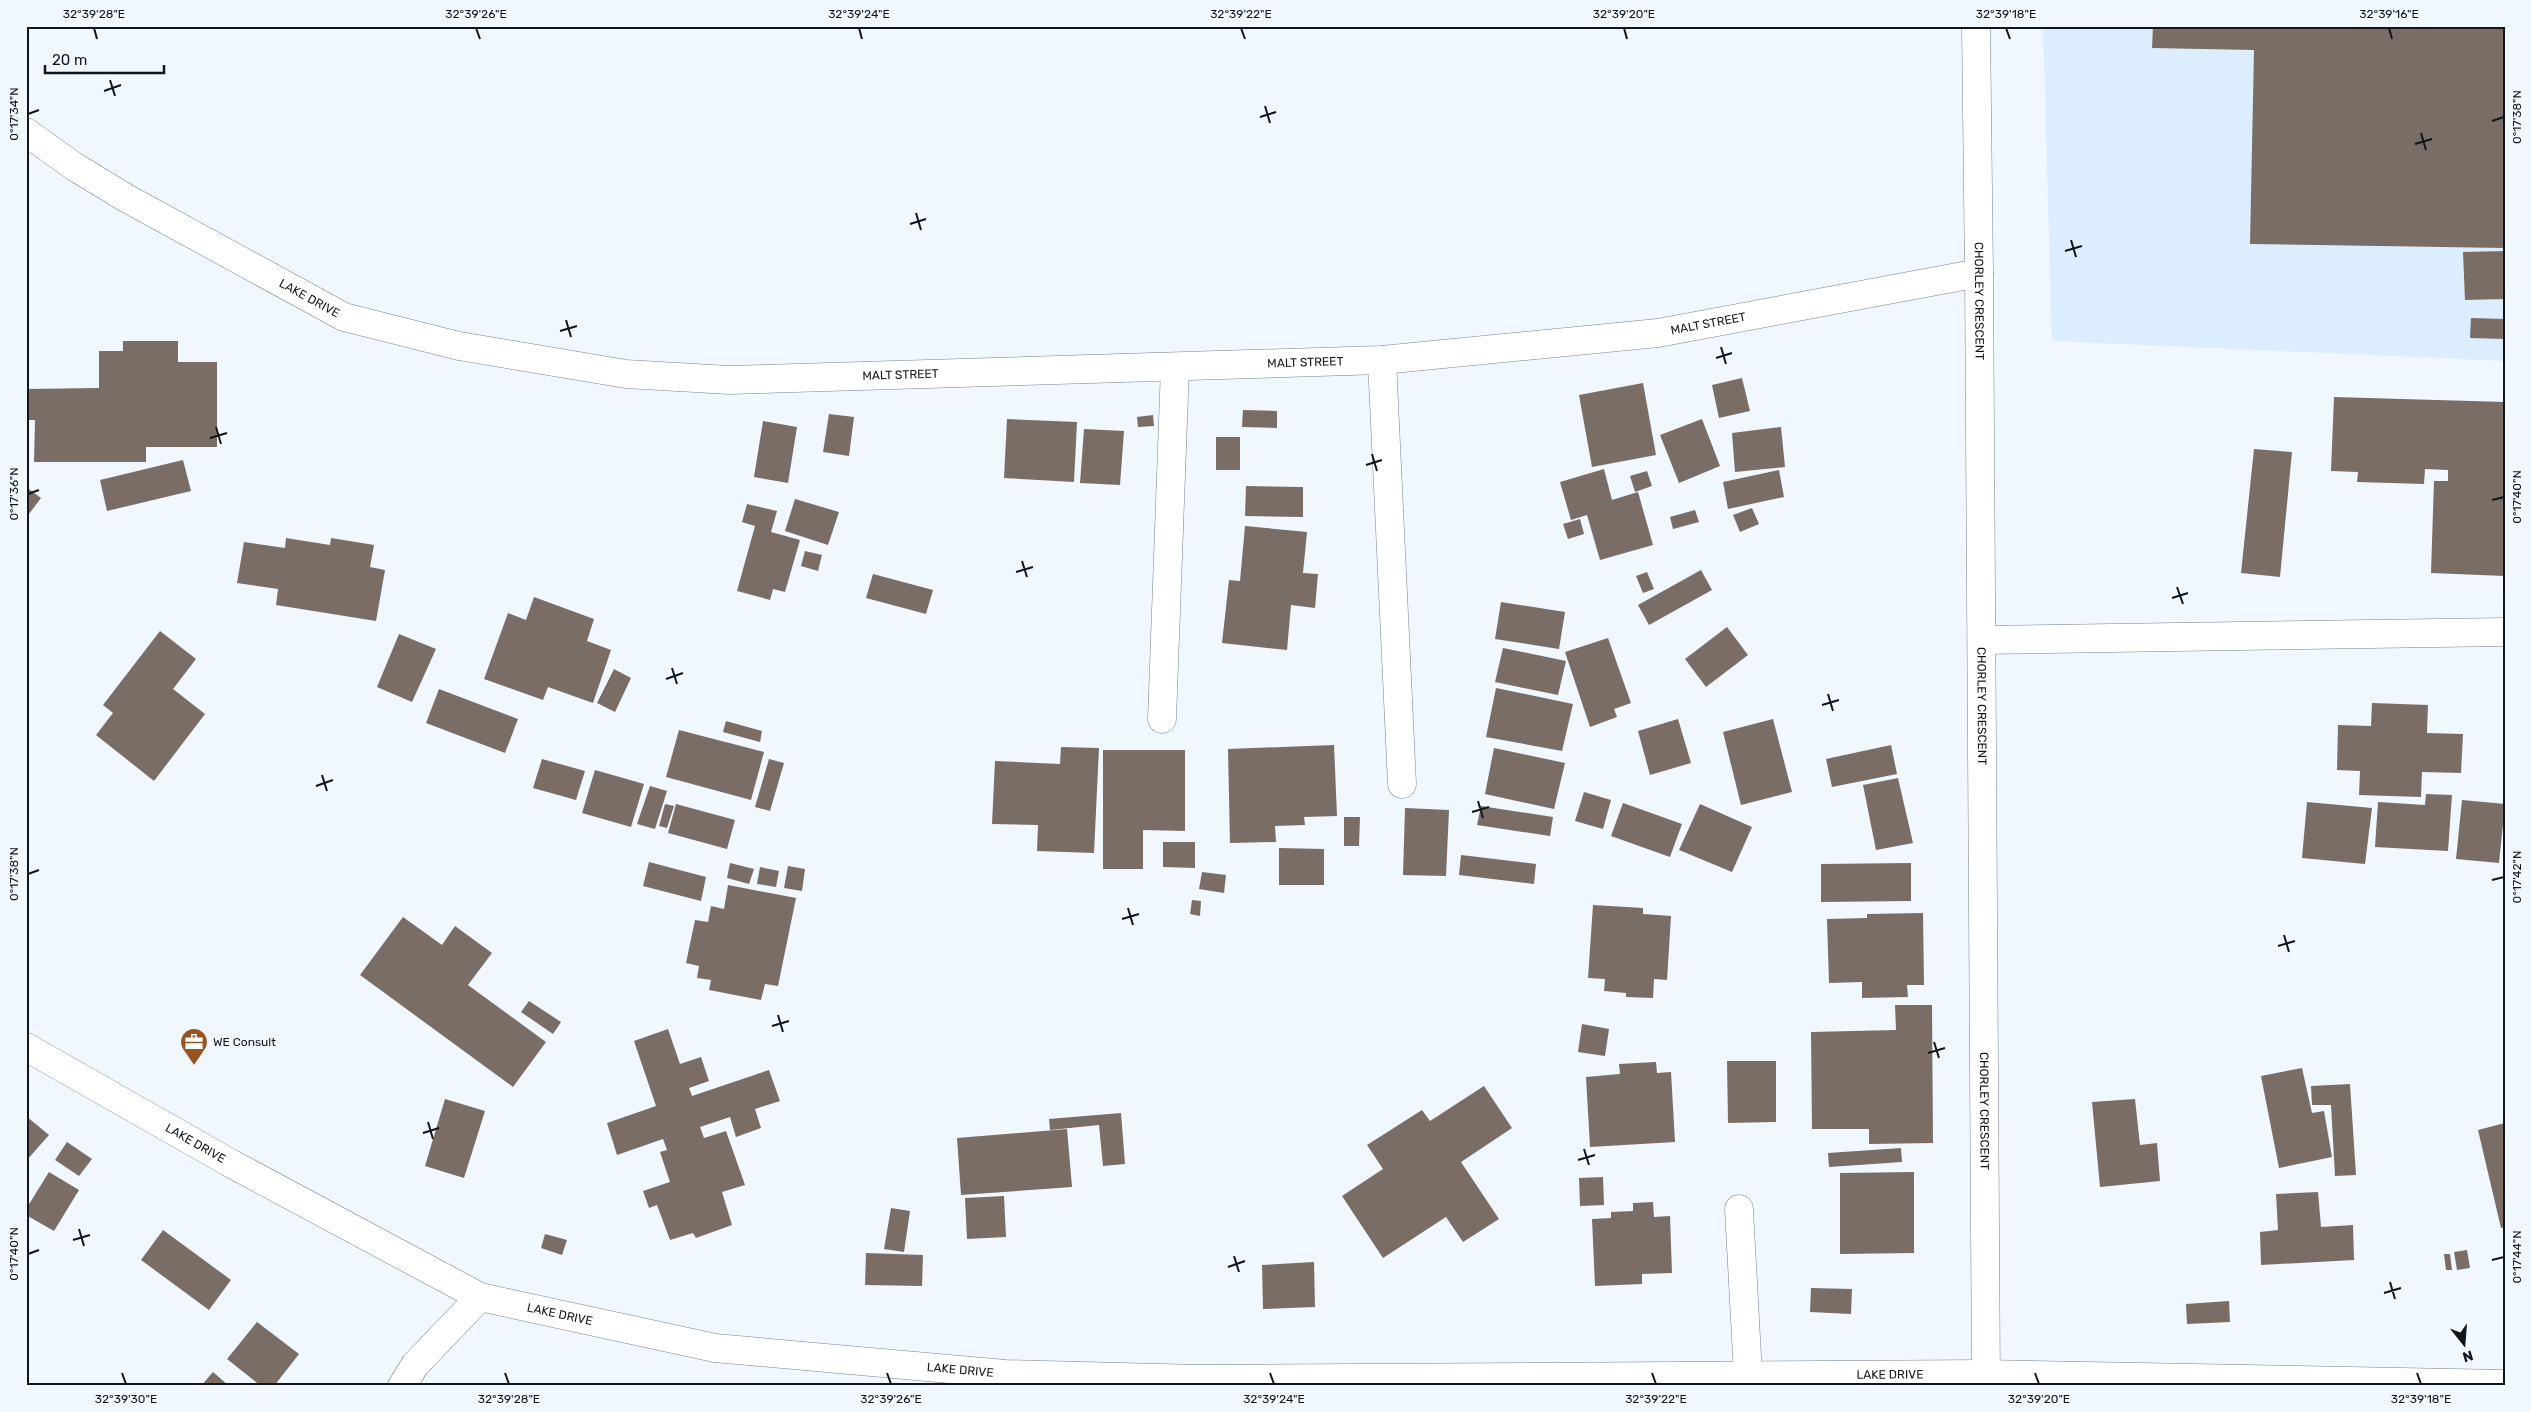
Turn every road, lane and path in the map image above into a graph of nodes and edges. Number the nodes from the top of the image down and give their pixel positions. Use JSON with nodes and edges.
{"nodes":[{"id":1,"x":1976,"y":26,"type":"edge"},
{"id":2,"x":26,"y":132,"type":"edge"},
{"id":3,"x":1979,"y":273,"type":"junction"},
{"id":4,"x":1382,"y":360,"type":"junction"},
{"id":5,"x":1175,"y":366,"type":"junction"},
{"id":6,"x":626,"y":374,"type":"joint"},
{"id":7,"x":2505,"y":632,"type":"edge"},
{"id":8,"x":1982,"y":640,"type":"junction"},
{"id":9,"x":1162,"y":719,"type":"dead end"},
{"id":10,"x":1402,"y":784,"type":"dead end"},
{"id":11,"x":26,"y":1047,"type":"edge"},
{"id":12,"x":1740,"y":1209,"type":"dead end"},
{"id":13,"x":480,"y":1297,"type":"junction"},
{"id":14,"x":1748,"y":1375,"type":"junction"},
{"id":15,"x":1985,"y":1380,"type":"edge"},
{"id":16,"x":1199,"y":1382,"type":"edge"},
{"id":17,"x":2505,"y":1384,"type":"edge"},
{"id":18,"x":402,"y":1386,"type":"edge"}],
"edges":[{"from":1,"to":3,"type":"street","name":"CHORLEY CRESCENT"},
{"from":2,"to":6,"type":"street","name":"LAKE DRIVE"},
{"from":3,"to":4,"type":"street","name":"MALT STREET"},
{"from":3,"to":8,"type":"street","name":"CHORLEY CRESCENT"},
{"from":4,"to":5,"type":"street","name":"MALT STREET"},
{"from":4,"to":10,"type":"street"},
{"from":5,"to":6,"type":"street","name":"MALT STREET"},
{"from":5,"to":9,"type":"street"},
{"from":7,"to":8,"type":"street"},
{"from":8,"to":15,"type":"street","name":"CHORLEY CRESCENT"},
{"from":11,"to":13,"type":"street","name":"LAKE DRIVE"},
{"from":12,"to":14,"type":"street"},
{"from":13,"to":16,"type":"street","name":"LAKE DRIVE"},
{"from":13,"to":18,"type":"street"},
{"from":14,"to":15,"type":"street","name":"LAKE DRIVE"},
{"from":14,"to":16,"type":"street","name":"LAKE DRIVE"},
{"from":15,"to":17,"type":"street","name":"LAKE DRIVE"}]}
